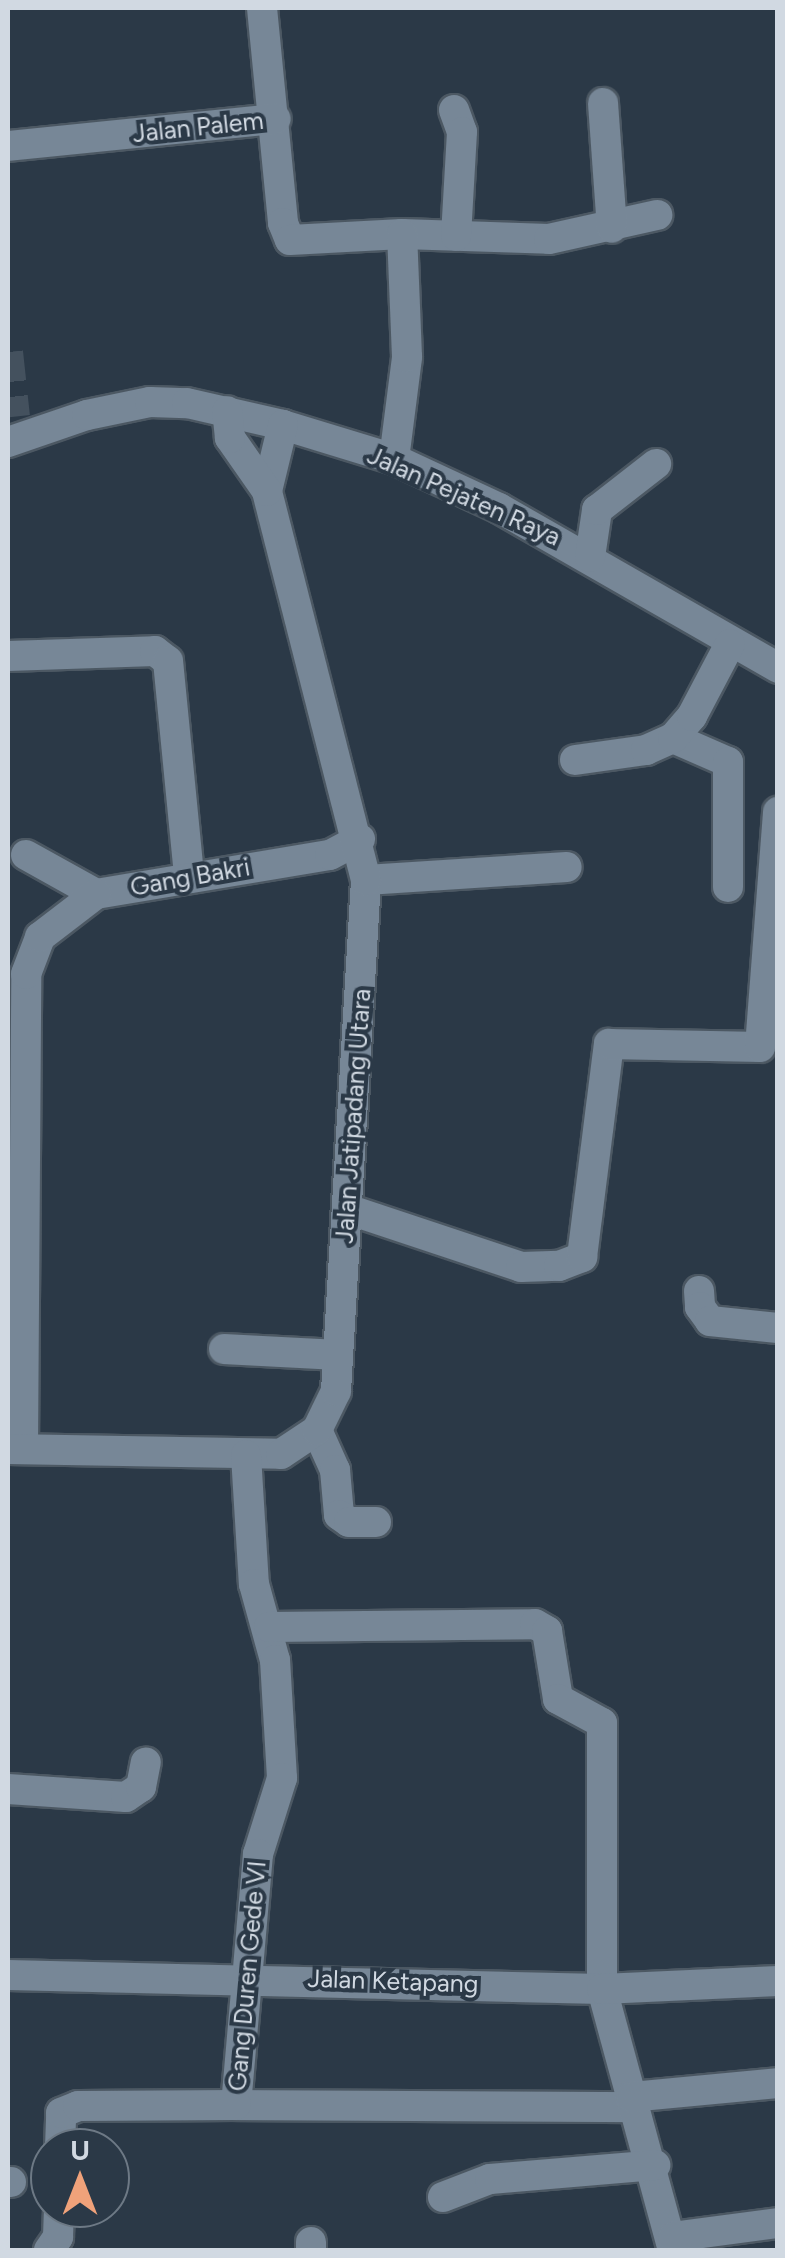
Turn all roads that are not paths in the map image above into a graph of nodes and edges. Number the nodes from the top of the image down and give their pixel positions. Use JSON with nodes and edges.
{"nodes":[{"id":1,"x":262,"y":8,"type":"edge"},
{"id":2,"x":603,"y":103,"type":"dead end"},
{"id":3,"x":454,"y":110,"type":"dead end"},
{"id":4,"x":276,"y":119,"type":"junction"},
{"id":5,"x":8,"y":146,"type":"edge"},
{"id":6,"x":658,"y":215,"type":"dead end"},
{"id":7,"x":612,"y":228,"type":"junction"},
{"id":8,"x":402,"y":234,"type":"junction"},
{"id":9,"x":456,"y":236,"type":"junction"},
{"id":10,"x":227,"y":411,"type":"junction"},
{"id":11,"x":283,"y":424,"type":"junction"},
{"id":12,"x":13,"y":433,"type":"edge"},
{"id":13,"x":394,"y":459,"type":"junction"},
{"id":14,"x":656,"y":464,"type":"dead end"},
{"id":15,"x":266,"y":491,"type":"junction"},
{"id":16,"x":590,"y":558,"type":"junction"},
{"id":17,"x":730,"y":644,"type":"junction"},
{"id":18,"x":8,"y":656,"type":"edge"},
{"id":19,"x":778,"y":668,"type":"edge"},
{"id":20,"x":673,"y":738,"type":"junction"},
{"id":21,"x":576,"y":760,"type":"dead end"},
{"id":22,"x":778,"y":812,"type":"edge"},
{"id":23,"x":360,"y":839,"type":"junction"},
{"id":24,"x":26,"y":855,"type":"dead end"},
{"id":25,"x":568,"y":866,"type":"dead end"},
{"id":26,"x":189,"y":874,"type":"junction"},
{"id":27,"x":366,"y":880,"type":"junction"},
{"id":28,"x":728,"y":888,"type":"dead end"},
{"id":29,"x":96,"y":894,"type":"junction"},
{"id":30,"x":347,"y":1209,"type":"junction"},
{"id":31,"x":699,"y":1291,"type":"dead end"},
{"id":32,"x":778,"y":1328,"type":"edge"},
{"id":33,"x":224,"y":1350,"type":"dead end"},
{"id":34,"x":338,"y":1355,"type":"junction"},
{"id":35,"x":317,"y":1430,"type":"junction"},
{"id":36,"x":15,"y":1449,"type":"edge"},
{"id":37,"x":246,"y":1455,"type":"junction"},
{"id":38,"x":376,"y":1522,"type":"dead end"},
{"id":39,"x":269,"y":1627,"type":"junction"},
{"id":40,"x":146,"y":1762,"type":"dead end"},
{"id":41,"x":8,"y":1789,"type":"edge"},
{"id":42,"x":8,"y":1975,"type":"edge"},
{"id":43,"x":243,"y":1976,"type":"junction"},
{"id":44,"x":778,"y":1980,"type":"edge"},
{"id":45,"x":602,"y":1989,"type":"junction"},
{"id":46,"x":778,"y":2084,"type":"edge"},
{"id":47,"x":633,"y":2102,"type":"junction"},
{"id":48,"x":236,"y":2105,"type":"junction"},
{"id":49,"x":61,"y":2128,"type":"edge"},
{"id":50,"x":655,"y":2165,"type":"junction"},
{"id":51,"x":443,"y":2197,"type":"dead end"},
{"id":52,"x":778,"y":2222,"type":"edge"},
{"id":53,"x":673,"y":2244,"type":"edge"}],
"edges":[{"from":1,"to":4,"type":"street","name":"Jalan Palem"},
{"from":2,"to":7,"type":"street"},
{"from":3,"to":9,"type":"street"},
{"from":4,"to":5,"type":"street","name":"Jalan Palem"},
{"from":4,"to":8,"type":"street"},
{"from":6,"to":7,"type":"street"},
{"from":7,"to":9,"type":"street"},
{"from":8,"to":9,"type":"street"},
{"from":8,"to":13,"type":"street"},
{"from":10,"to":11,"type":"street","name":"Jalan Pejaten Raya"},
{"from":10,"to":12,"type":"street","name":"Jalan Pejaten Raya"},
{"from":10,"to":15,"type":"street","name":"Jalan Jatipadang Utara"},
{"from":11,"to":13,"type":"street","name":"Jalan Pejaten Raya"},
{"from":11,"to":15,"type":"street","name":"Jalan Jatipadang Utara"},
{"from":13,"to":16,"type":"street","name":"Jalan Pejaten Raya"},
{"from":14,"to":16,"type":"street"},
{"from":15,"to":23,"type":"street","name":"Jalan Jatipadang Utara"},
{"from":16,"to":17,"type":"street","name":"Jalan Pejaten Raya"},
{"from":17,"to":19,"type":"street","name":"Jalan Pejaten Raya"},
{"from":17,"to":20,"type":"street"},
{"from":18,"to":26,"type":"street"},
{"from":20,"to":21,"type":"street"},
{"from":20,"to":28,"type":"street"},
{"from":22,"to":30,"type":"street"},
{"from":23,"to":26,"type":"street","name":"Gang Bakri"},
{"from":23,"to":27,"type":"street","name":"Jalan Jatipadang Utara"},
{"from":24,"to":29,"type":"street","name":"Gang Bakri"},
{"from":25,"to":27,"type":"street"},
{"from":26,"to":29,"type":"street","name":"Gang Bakri"},
{"from":27,"to":30,"type":"street","name":"Jalan Jatipadang Utara"},
{"from":29,"to":36,"type":"street"},
{"from":30,"to":34,"type":"street","name":"Jalan Jatipadang Utara"},
{"from":31,"to":32,"type":"street"},
{"from":33,"to":34,"type":"street"},
{"from":34,"to":35,"type":"street","name":"Jalan Jatipadang Utara"},
{"from":35,"to":37,"type":"street"},
{"from":35,"to":38,"type":"street"},
{"from":36,"to":37,"type":"street"},
{"from":37,"to":39,"type":"street","name":"Gang Duren Gede VI"},
{"from":39,"to":43,"type":"street","name":"Gang Duren Gede VI"},
{"from":39,"to":45,"type":"street"},
{"from":40,"to":41,"type":"street"},
{"from":42,"to":43,"type":"street","name":"Jalan Ketapang"},
{"from":43,"to":45,"type":"street","name":"Jalan Ketapang"},
{"from":43,"to":48,"type":"street","name":"Gang Duren Gede VI"},
{"from":44,"to":45,"type":"street","name":"Jalan Ketapang"},
{"from":45,"to":47,"type":"street"},
{"from":46,"to":47,"type":"street","name":"Gang Duren Gede VI"},
{"from":47,"to":48,"type":"street","name":"Gang Duren Gede VI"},
{"from":47,"to":50,"type":"street"},
{"from":48,"to":49,"type":"street"},
{"from":50,"to":51,"type":"street"},
{"from":50,"to":53,"type":"street"},
{"from":52,"to":53,"type":"street"}]}
